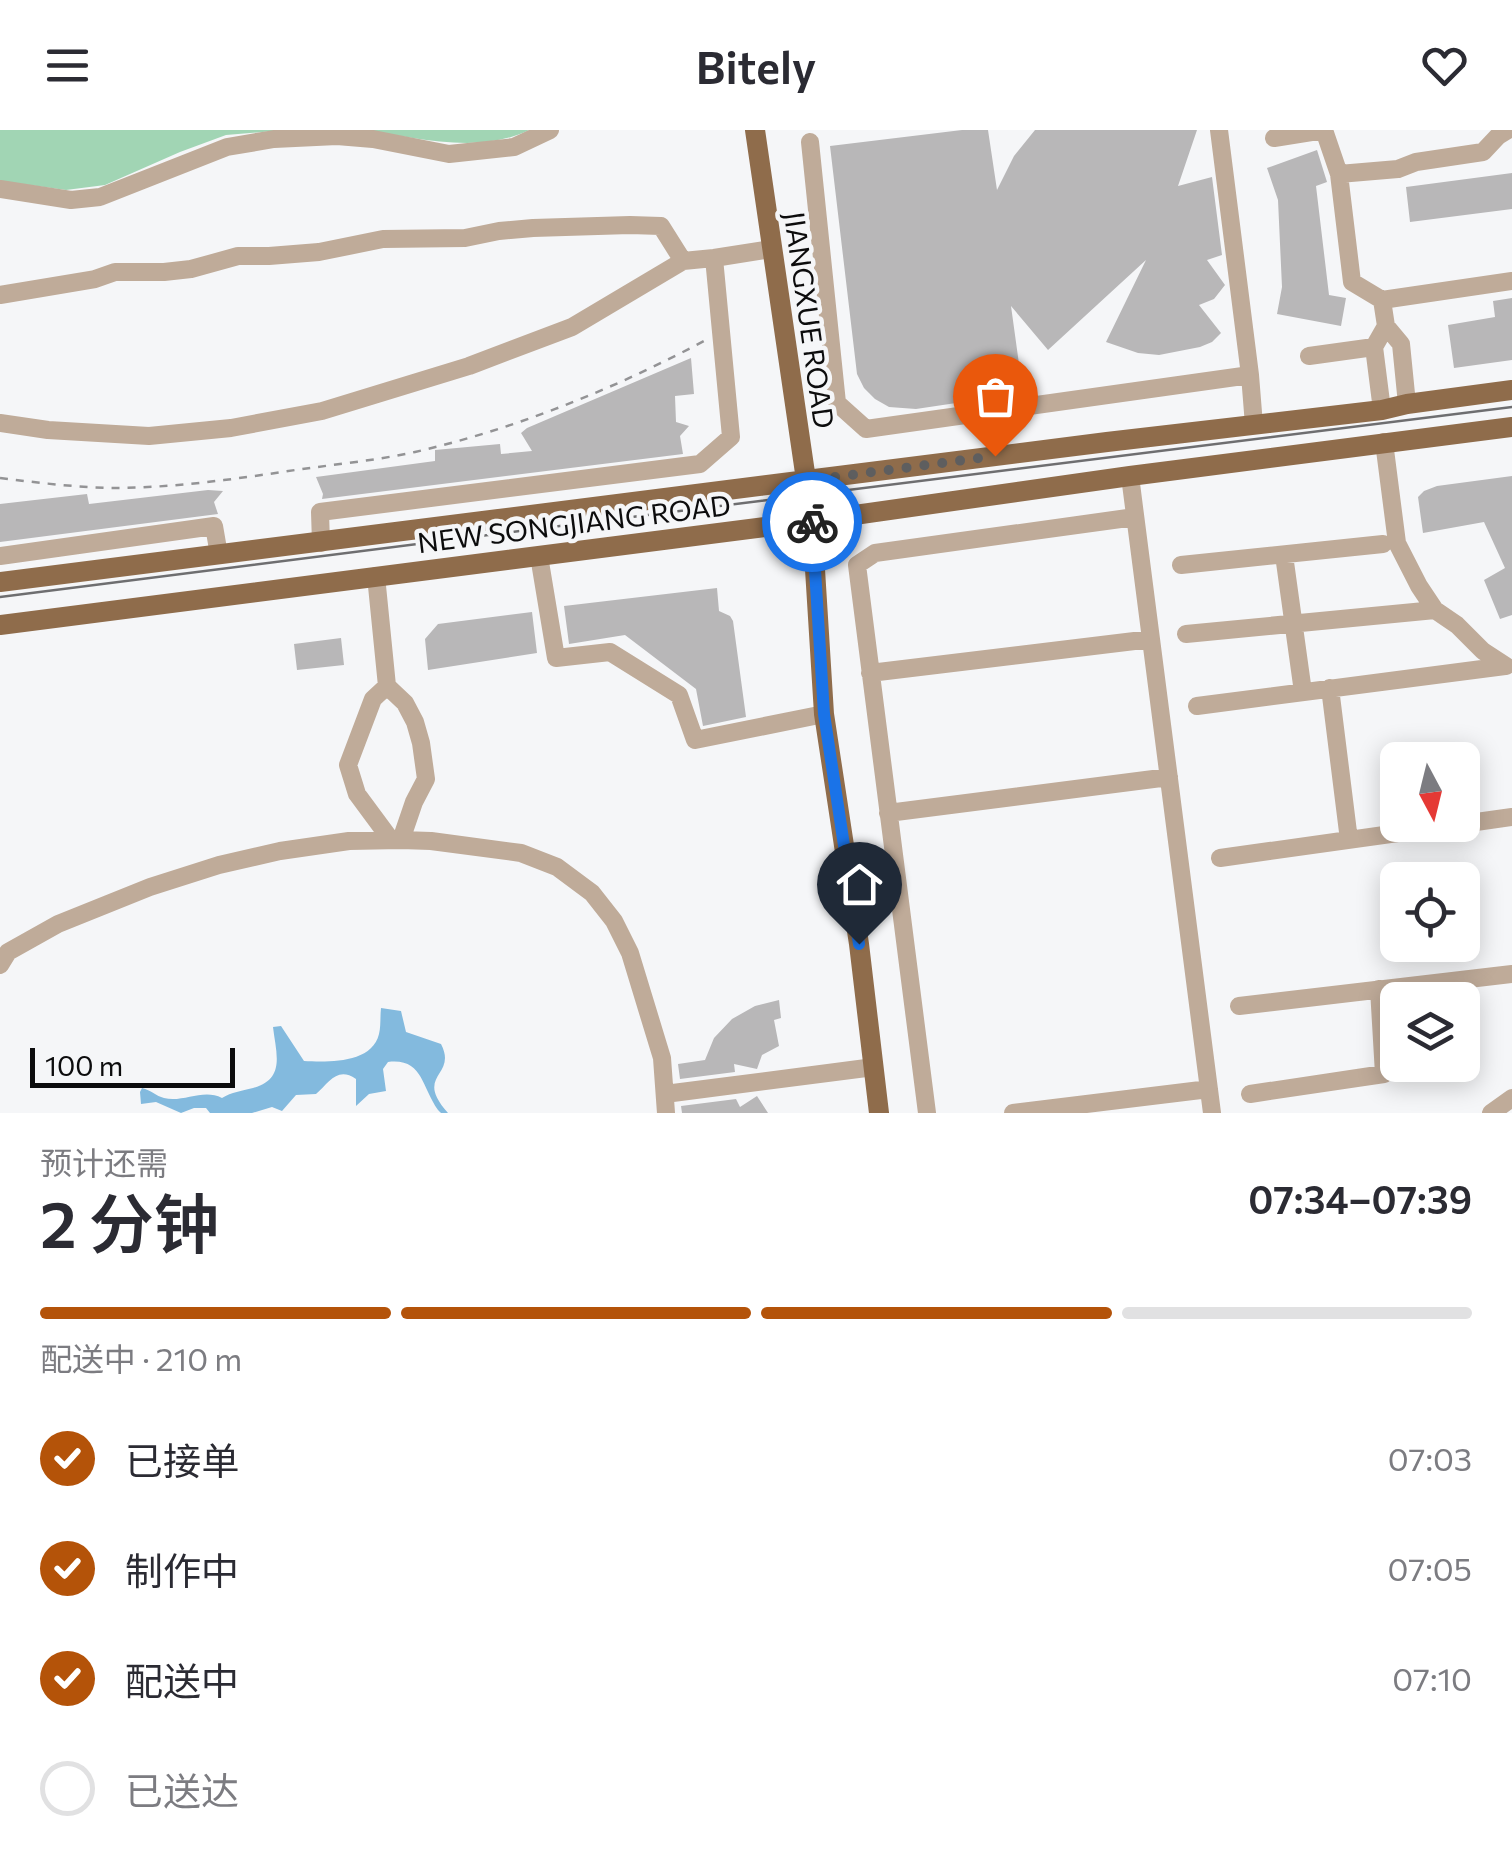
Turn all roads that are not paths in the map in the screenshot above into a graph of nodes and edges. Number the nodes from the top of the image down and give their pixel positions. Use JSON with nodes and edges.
{"nodes":[{"id":1,"x":550,"y":130,"type":"edge"},
{"id":2,"x":754,"y":130,"type":"edge"},
{"id":3,"x":1219,"y":130,"type":"edge"},
{"id":4,"x":1324,"y":130,"type":"edge"},
{"id":5,"x":1508,"y":130,"type":"edge"},
{"id":6,"x":373,"y":135,"type":"edge"},
{"id":7,"x":1274,"y":138,"type":"dead end"},
{"id":8,"x":810,"y":142,"type":"dead end"},
{"id":9,"x":1340,"y":174,"type":"junction"},
{"id":10,"x":0,"y":189,"type":"edge"},
{"id":11,"x":772,"y":249,"type":"junction"},
{"id":12,"x":714,"y":258,"type":"junction"},
{"id":13,"x":683,"y":261,"type":"junction"},
{"id":14,"x":1512,"y":281,"type":"edge"},
{"id":15,"x":0,"y":295,"type":"edge"},
{"id":16,"x":1382,"y":300,"type":"junction"},
{"id":17,"x":1386,"y":326,"type":"junction"},
{"id":18,"x":1374,"y":346,"type":"junction"},
{"id":19,"x":1309,"y":356,"type":"dead end"},
{"id":20,"x":1250,"y":374,"type":"junction"},
{"id":21,"x":1512,"y":390,"type":"edge"},
{"id":22,"x":1407,"y":404,"type":"junction"},
{"id":23,"x":1382,"y":410,"type":"junction"},
{"id":24,"x":0,"y":423,"type":"edge"},
{"id":25,"x":1254,"y":424,"type":"junction"},
{"id":26,"x":1512,"y":426,"type":"edge"},
{"id":27,"x":1384,"y":442,"type":"junction"},
{"id":28,"x":1130,"y":476,"type":"junction"},
{"id":29,"x":805,"y":481,"type":"junction"},
{"id":30,"x":1135,"y":518,"type":"junction"},
{"id":31,"x":812,"y":521,"type":"junction"},
{"id":32,"x":321,"y":543,"type":"junction"},
{"id":33,"x":1384,"y":544,"type":"dead end"},
{"id":34,"x":1284,"y":554,"type":"junction"},
{"id":35,"x":219,"y":555,"type":"junction"},
{"id":36,"x":0,"y":556,"type":"edge"},
{"id":37,"x":539,"y":556,"type":"junction"},
{"id":38,"x":1181,"y":565,"type":"dead end"},
{"id":39,"x":376,"y":576,"type":"junction"},
{"id":40,"x":0,"y":582,"type":"edge"},
{"id":41,"x":1435,"y":610,"type":"junction"},
{"id":42,"x":1294,"y":623,"type":"junction"},
{"id":43,"x":0,"y":626,"type":"edge"},
{"id":44,"x":1186,"y":634,"type":"dead end"},
{"id":45,"x":1151,"y":640,"type":"junction"},
{"id":46,"x":1509,"y":666,"type":"edge"},
{"id":47,"x":870,"y":673,"type":"junction"},
{"id":48,"x":387,"y":686,"type":"junction"},
{"id":49,"x":1330,"y":688,"type":"junction"},
{"id":50,"x":1303,"y":692,"type":"junction"},
{"id":51,"x":1197,"y":706,"type":"dead end"},
{"id":52,"x":824,"y":714,"type":"junction"},
{"id":53,"x":1169,"y":777,"type":"junction"},
{"id":54,"x":888,"y":813,"type":"junction"},
{"id":55,"x":1512,"y":817,"type":"edge"},
{"id":56,"x":1480,"y":821,"type":"edge"},
{"id":57,"x":1380,"y":836,"type":"edge"},
{"id":58,"x":396,"y":840,"type":"junction"},
{"id":59,"x":1348,"y":840,"type":"junction"},
{"id":60,"x":1220,"y":858,"type":"dead end"},
{"id":61,"x":0,"y":965,"type":"edge"},
{"id":62,"x":1512,"y":974,"type":"edge"},
{"id":63,"x":1379,"y":989,"type":"junction"},
{"id":64,"x":1239,"y":1006,"type":"dead end"},
{"id":65,"x":874,"y":1067,"type":"junction"},
{"id":66,"x":1209,"y":1089,"type":"junction"},
{"id":67,"x":1250,"y":1094,"type":"dead end"},
{"id":68,"x":1512,"y":1098,"type":"edge"},
{"id":69,"x":665,"y":1104,"type":"edge"},
{"id":70,"x":1071,"y":1109,"type":"edge"},
{"id":71,"x":879,"y":1113,"type":"edge"},
{"id":72,"x":927,"y":1113,"type":"edge"},
{"id":73,"x":1013,"y":1113,"type":"edge"},
{"id":74,"x":1212,"y":1113,"type":"edge"},
{"id":75,"x":1491,"y":1113,"type":"edge"}],
"edges":[{"from":1,"to":6,"type":"street"},
{"from":2,"to":11,"type":"main road","name":"JIANGXUE ROAD"},
{"from":3,"to":20,"type":"street"},
{"from":4,"to":7,"type":"street"},
{"from":4,"to":9,"type":"street"},
{"from":5,"to":9,"type":"street"},
{"from":6,"to":10,"type":"street"},
{"from":8,"to":20,"type":"street"},
{"from":9,"to":16,"type":"street"},
{"from":11,"to":12,"type":"street"},
{"from":11,"to":29,"type":"main road","name":"JIANGXUE ROAD"},
{"from":12,"to":13,"type":"street"},
{"from":12,"to":32,"type":"street"},
{"from":13,"to":15,"type":"street"},
{"from":13,"to":24,"type":"street"},
{"from":14,"to":16,"type":"street"},
{"from":16,"to":17,"type":"street"},
{"from":17,"to":18,"type":"street"},
{"from":17,"to":22,"type":"street"},
{"from":18,"to":19,"type":"street"},
{"from":18,"to":23,"type":"street"},
{"from":20,"to":25,"type":"street"},
{"from":21,"to":22,"type":"main road","name":"NEW SONGJIANG ROAD"},
{"from":22,"to":23,"type":"main road","name":"NEW SONGJIANG ROAD"},
{"from":23,"to":25,"type":"main road","name":"NEW SONGJIANG ROAD"},
{"from":25,"to":29,"type":"main road","name":"NEW SONGJIANG ROAD"},
{"from":26,"to":27,"type":"main road","name":"NEW SONGJIANG ROAD"},
{"from":27,"to":28,"type":"main road","name":"NEW SONGJIANG ROAD"},
{"from":27,"to":41,"type":"street"},
{"from":28,"to":30,"type":"street"},
{"from":28,"to":31,"type":"main road","name":"NEW SONGJIANG ROAD"},
{"from":29,"to":31,"type":"main road","name":"JIANGXUE ROAD"},
{"from":29,"to":32,"type":"main road","name":"NEW SONGJIANG ROAD"},
{"from":30,"to":45,"type":"street"},
{"from":30,"to":47,"type":"street"},
{"from":31,"to":37,"type":"main road","name":"NEW SONGJIANG ROAD"},
{"from":31,"to":52,"type":"main road","name":"JIANGXUE ROAD"},
{"from":32,"to":35,"type":"main road","name":"NEW SONGJIANG ROAD"},
{"from":33,"to":34,"type":"street"},
{"from":34,"to":38,"type":"street"},
{"from":34,"to":42,"type":"street"},
{"from":35,"to":36,"type":"street"},
{"from":35,"to":40,"type":"main road","name":"NEW SONGJIANG ROAD"},
{"from":37,"to":39,"type":"main road","name":"NEW SONGJIANG ROAD"},
{"from":37,"to":52,"type":"street"},
{"from":39,"to":43,"type":"main road","name":"NEW SONGJIANG ROAD"},
{"from":39,"to":48,"type":"street"},
{"from":41,"to":42,"type":"street"},
{"from":41,"to":46,"type":"street"},
{"from":42,"to":44,"type":"street"},
{"from":42,"to":50,"type":"street"},
{"from":45,"to":47,"type":"street"},
{"from":45,"to":53,"type":"street"},
{"from":46,"to":49,"type":"street"},
{"from":47,"to":54,"type":"street"},
{"from":48,"to":58,"type":"street"},
{"from":48,"to":58,"type":"street"},
{"from":49,"to":50,"type":"street"},
{"from":49,"to":59,"type":"street"},
{"from":50,"to":51,"type":"street"},
{"from":52,"to":65,"type":"main road","name":"JIANGXUE ROAD"},
{"from":53,"to":54,"type":"street"},
{"from":53,"to":66,"type":"street"},
{"from":54,"to":72,"type":"street"},
{"from":55,"to":56,"type":"street"},
{"from":57,"to":59,"type":"street"},
{"from":58,"to":61,"type":"street"},
{"from":58,"to":69,"type":"street"},
{"from":59,"to":60,"type":"street"},
{"from":62,"to":63,"type":"street"},
{"from":63,"to":64,"type":"street"},
{"from":63,"to":67,"type":"street"},
{"from":65,"to":69,"type":"street"},
{"from":65,"to":71,"type":"main road","name":"JIANGXUE ROAD"},
{"from":66,"to":70,"type":"street"},
{"from":66,"to":74,"type":"street"},
{"from":68,"to":75,"type":"street"},
{"from":70,"to":73,"type":"street"}]}
